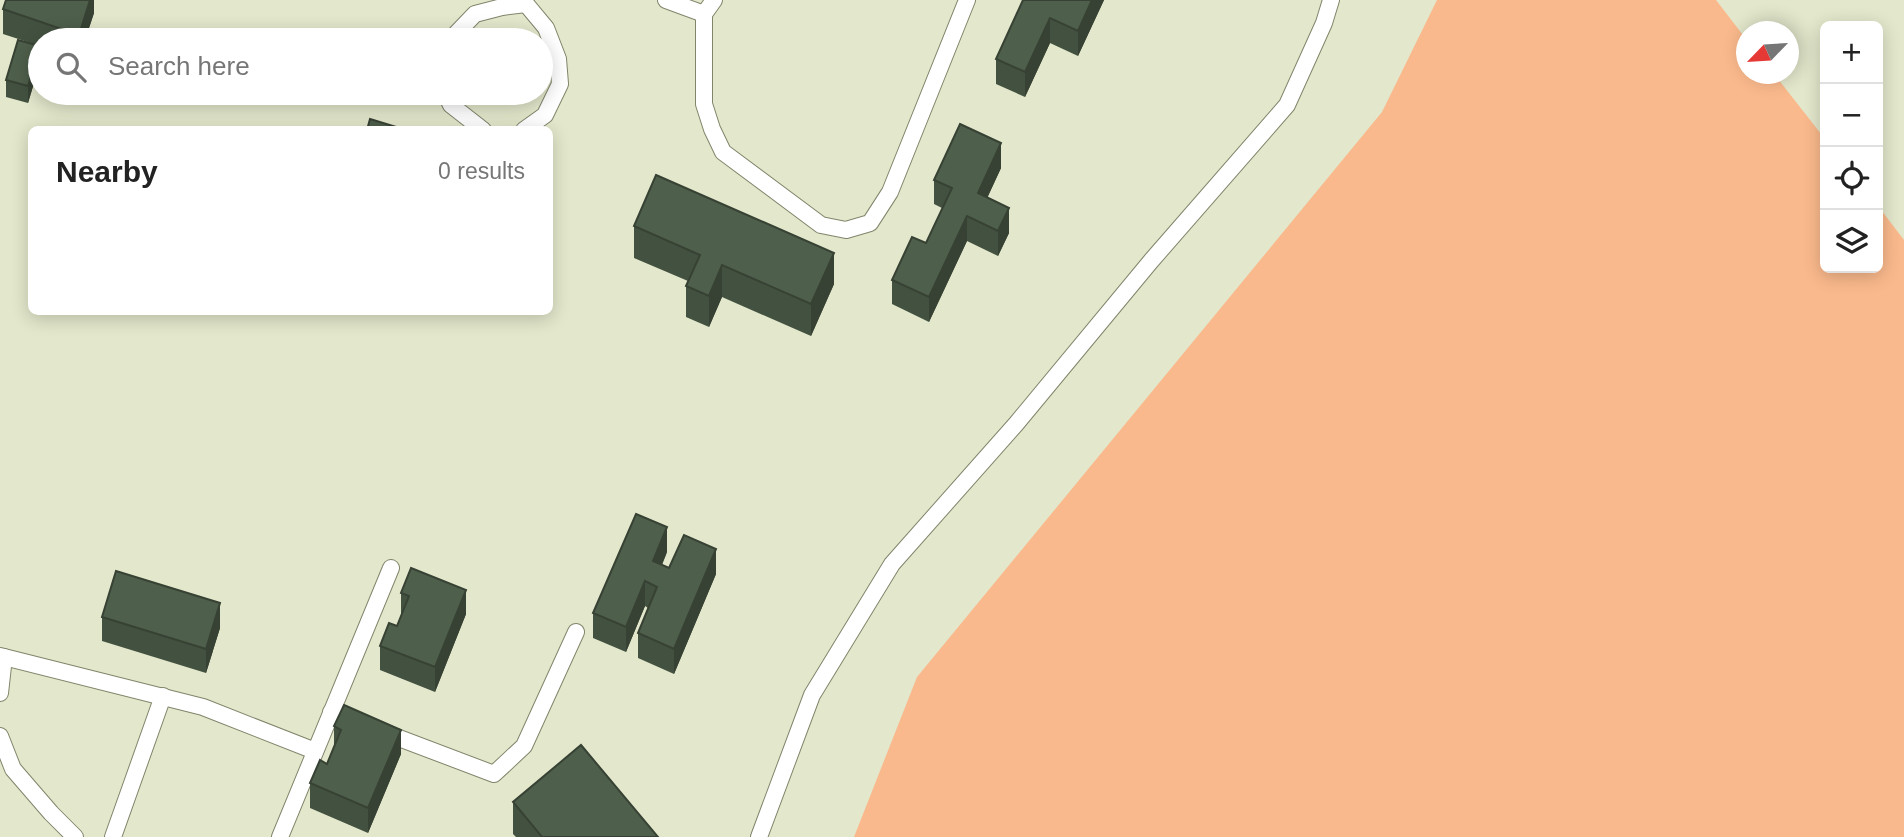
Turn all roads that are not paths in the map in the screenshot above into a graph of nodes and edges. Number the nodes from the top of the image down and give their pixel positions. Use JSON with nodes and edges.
{"nodes":[{"id":1,"x":667,"y":0,"type":"edge"},
{"id":2,"x":714,"y":0,"type":"edge"},
{"id":3,"x":967,"y":0,"type":"edge"},
{"id":4,"x":1331,"y":0,"type":"edge"},
{"id":5,"x":527,"y":2,"type":"edge"},
{"id":6,"x":704,"y":14,"type":"junction"},
{"id":7,"x":462,"y":28,"type":"edge"},
{"id":8,"x":546,"y":28,"type":"edge"},
{"id":9,"x":553,"y":46,"type":"edge"},
{"id":10,"x":553,"y":99,"type":"edge"},
{"id":11,"x":451,"y":105,"type":"edge"},
{"id":12,"x":550,"y":105,"type":"edge"},
{"id":13,"x":478,"y":126,"type":"edge"},
{"id":14,"x":530,"y":126,"type":"edge"},
{"id":15,"x":391,"y":568,"type":"dead end"},
{"id":16,"x":576,"y":632,"type":"dead end"},
{"id":17,"x":2,"y":657,"type":"edge"},
{"id":18,"x":0,"y":693,"type":"edge"},
{"id":19,"x":163,"y":696,"type":"junction"},
{"id":20,"x":331,"y":712,"type":"junction"},
{"id":21,"x":0,"y":736,"type":"edge"},
{"id":22,"x":315,"y":751,"type":"junction"},
{"id":23,"x":117,"y":836,"type":"edge"},
{"id":24,"x":75,"y":837,"type":"edge"},
{"id":25,"x":280,"y":837,"type":"edge"},
{"id":26,"x":759,"y":837,"type":"edge"}],
"edges":[{"from":1,"to":6,"type":"lane"},
{"from":2,"to":6,"type":"lane"},
{"from":3,"to":6,"type":"lane"},
{"from":4,"to":26,"type":"lane"},
{"from":5,"to":7,"type":"lane"},
{"from":5,"to":8,"type":"lane"},
{"from":9,"to":10,"type":"lane"},
{"from":11,"to":13,"type":"lane"},
{"from":12,"to":14,"type":"lane"},
{"from":15,"to":20,"type":"lane"},
{"from":16,"to":20,"type":"lane"},
{"from":17,"to":18,"type":"lane"},
{"from":17,"to":19,"type":"lane"},
{"from":19,"to":22,"type":"lane"},
{"from":19,"to":23,"type":"lane"},
{"from":20,"to":22,"type":"lane"},
{"from":21,"to":24,"type":"lane"},
{"from":22,"to":25,"type":"lane"}]}
